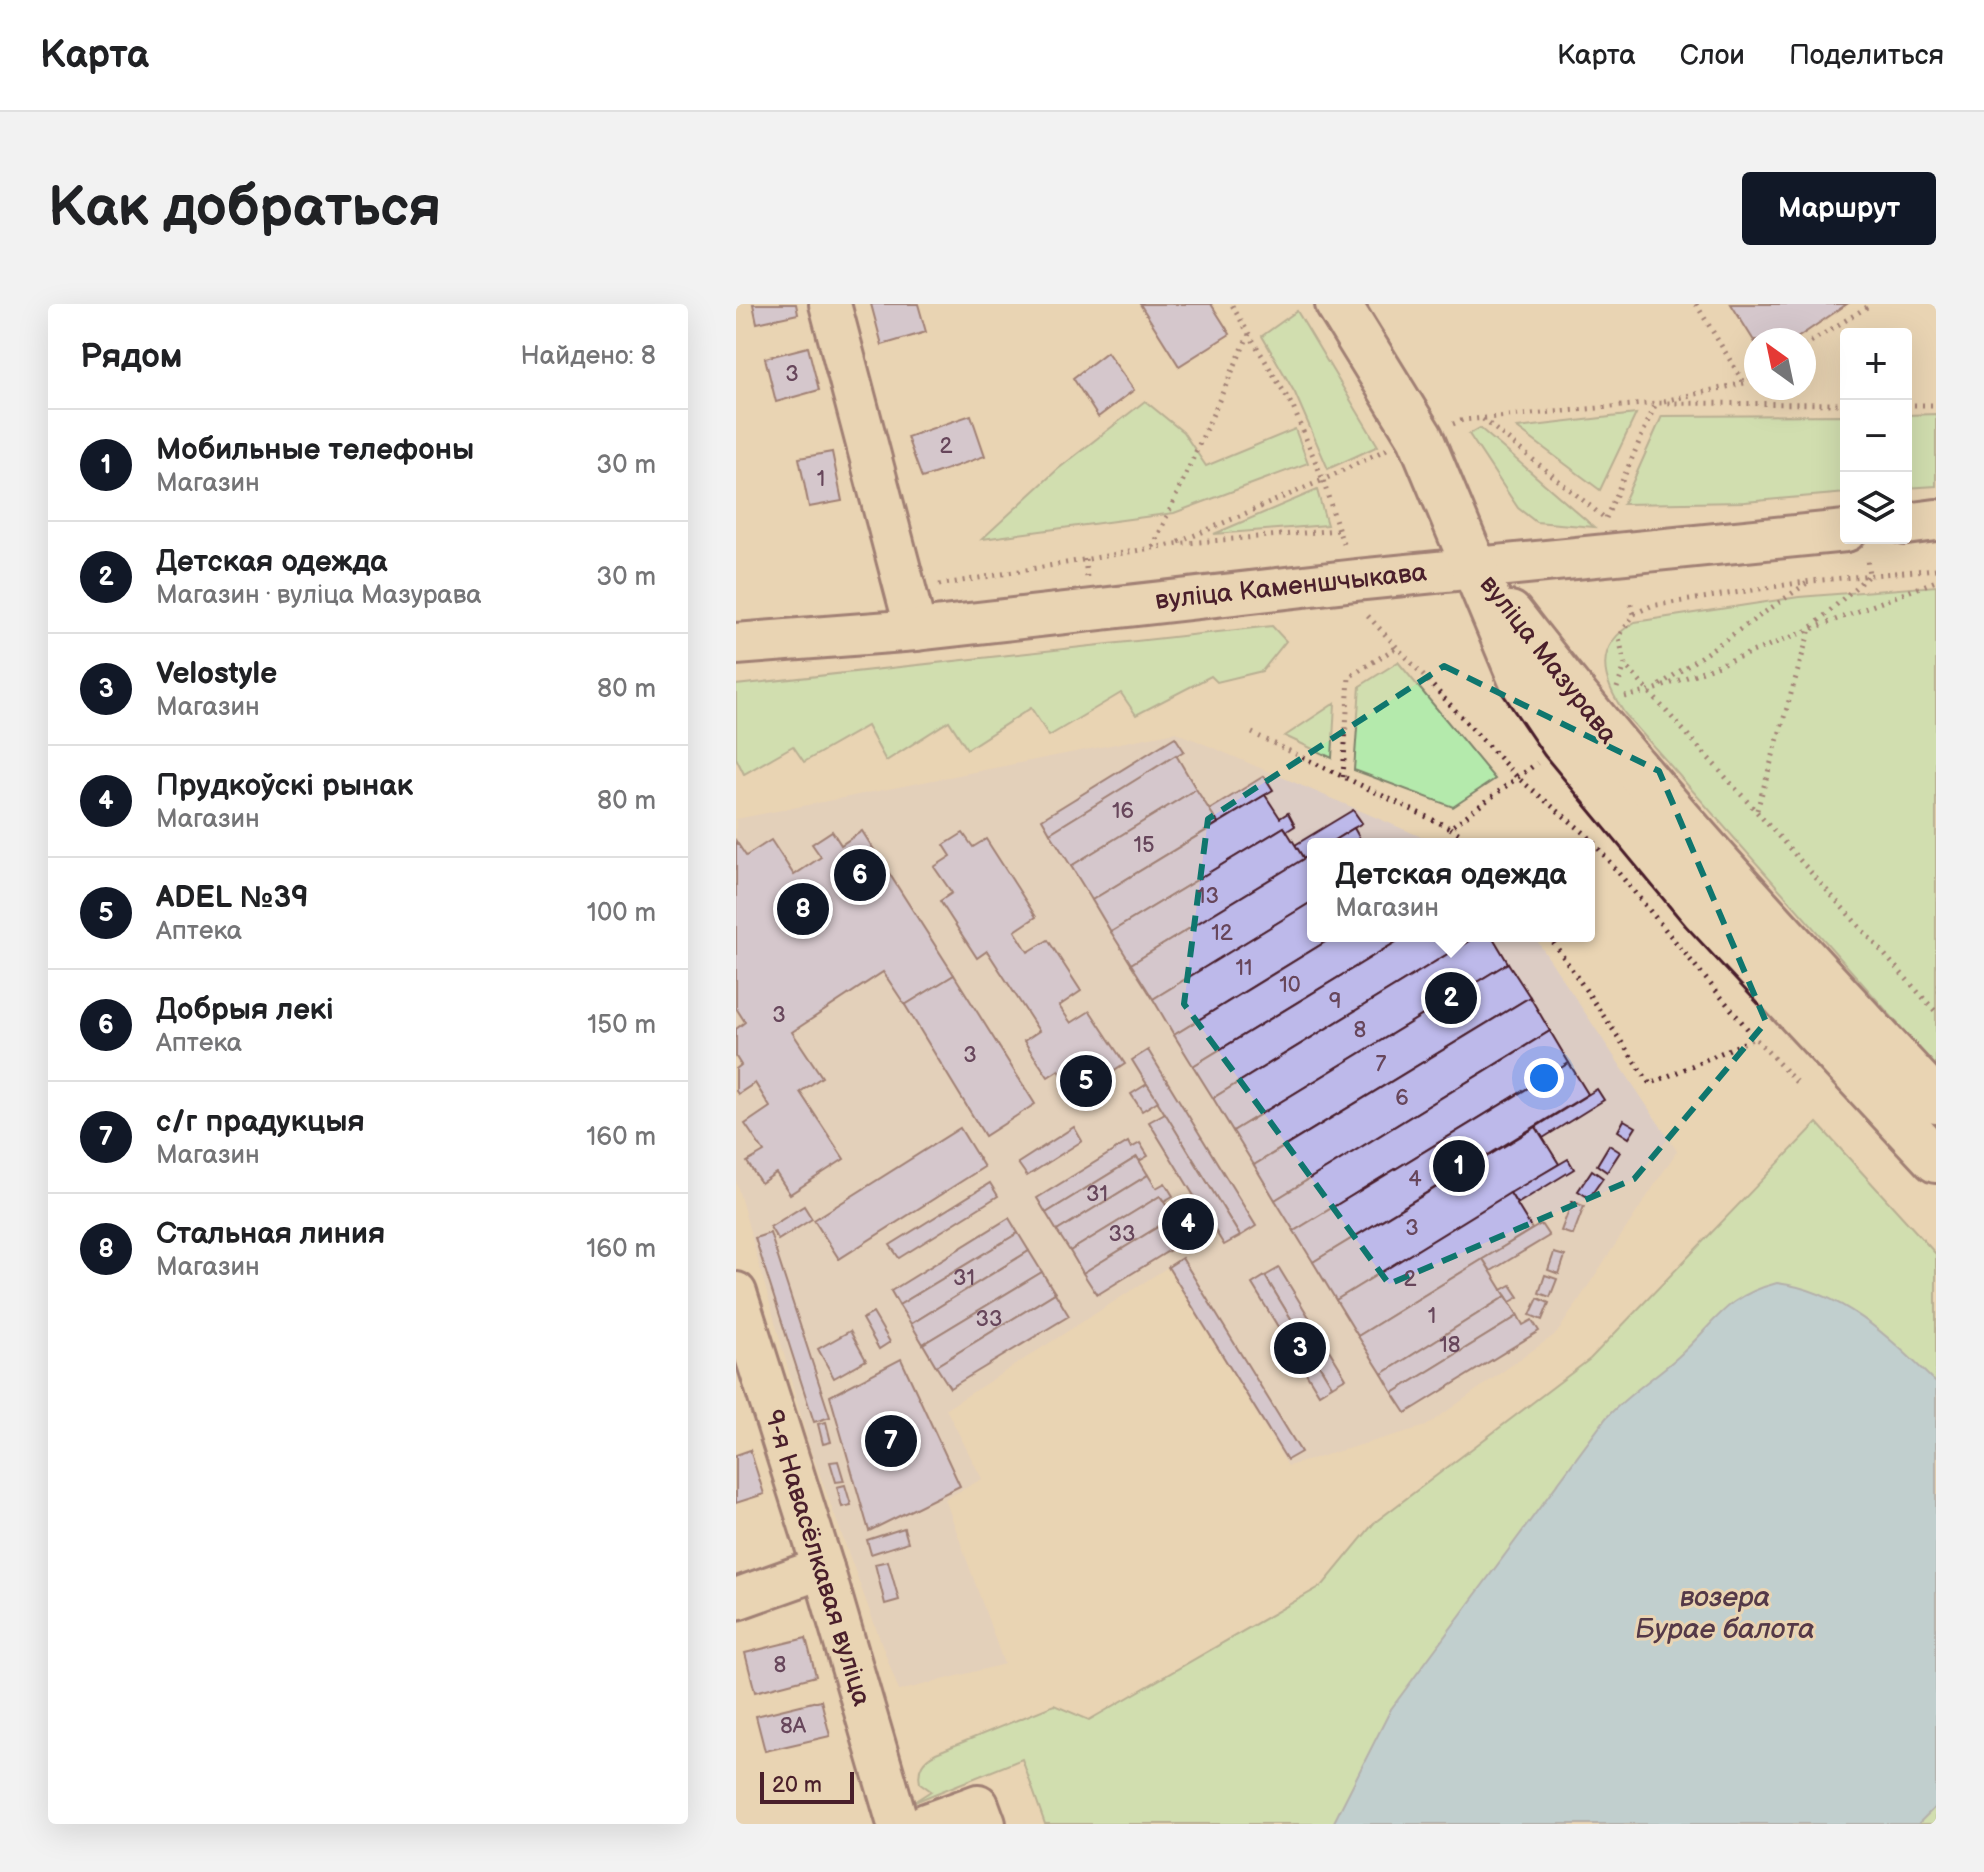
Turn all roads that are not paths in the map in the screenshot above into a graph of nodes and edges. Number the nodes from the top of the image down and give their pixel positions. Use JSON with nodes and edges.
{"nodes":[{"id":1,"x":830,"y":304,"type":"edge"},
{"id":2,"x":1338,"y":304,"type":"edge"},
{"id":3,"x":1936,"y":520,"type":"edge"},
{"id":4,"x":1912,"y":523,"type":"edge"},
{"id":5,"x":1840,"y":532,"type":"edge"},
{"id":6,"x":1475,"y":567,"type":"junction"},
{"id":7,"x":916,"y":630,"type":"junction"},
{"id":8,"x":736,"y":644,"type":"edge"},
{"id":9,"x":1936,"y":1101,"type":"edge"},
{"id":10,"x":1936,"y":1160,"type":"edge"},
{"id":11,"x":736,"y":1293,"type":"edge"},
{"id":12,"x":823,"y":1568,"type":"junction"},
{"id":13,"x":736,"y":1599,"type":"edge"},
{"id":14,"x":898,"y":1824,"type":"edge"},
{"id":15,"x":926,"y":1824,"type":"edge"},
{"id":16,"x":985,"y":1824,"type":"edge"}],
"edges":[{"from":1,"to":7,"type":"street"},
{"from":2,"to":6,"type":"main road"},
{"from":3,"to":4,"type":"street"},
{"from":5,"to":6,"type":"street","name":"вуліца Каменшчыкава"},
{"from":6,"to":7,"type":"street","name":"вуліца Каменшчыкава"},
{"from":6,"to":9,"type":"main road","name":"вуліца Мазурава"},
{"from":6,"to":10,"type":"main road","name":"вуліца Мазурава"},
{"from":7,"to":8,"type":"street","name":"вуліца Каменшчыкава"},
{"from":11,"to":12,"type":"street","name":"9-я Навасёлкавая вуліца"},
{"from":12,"to":13,"type":"street"},
{"from":12,"to":14,"type":"street","name":"9-я Навасёлкавая вуліца"},
{"from":15,"to":16,"type":"street"}]}
